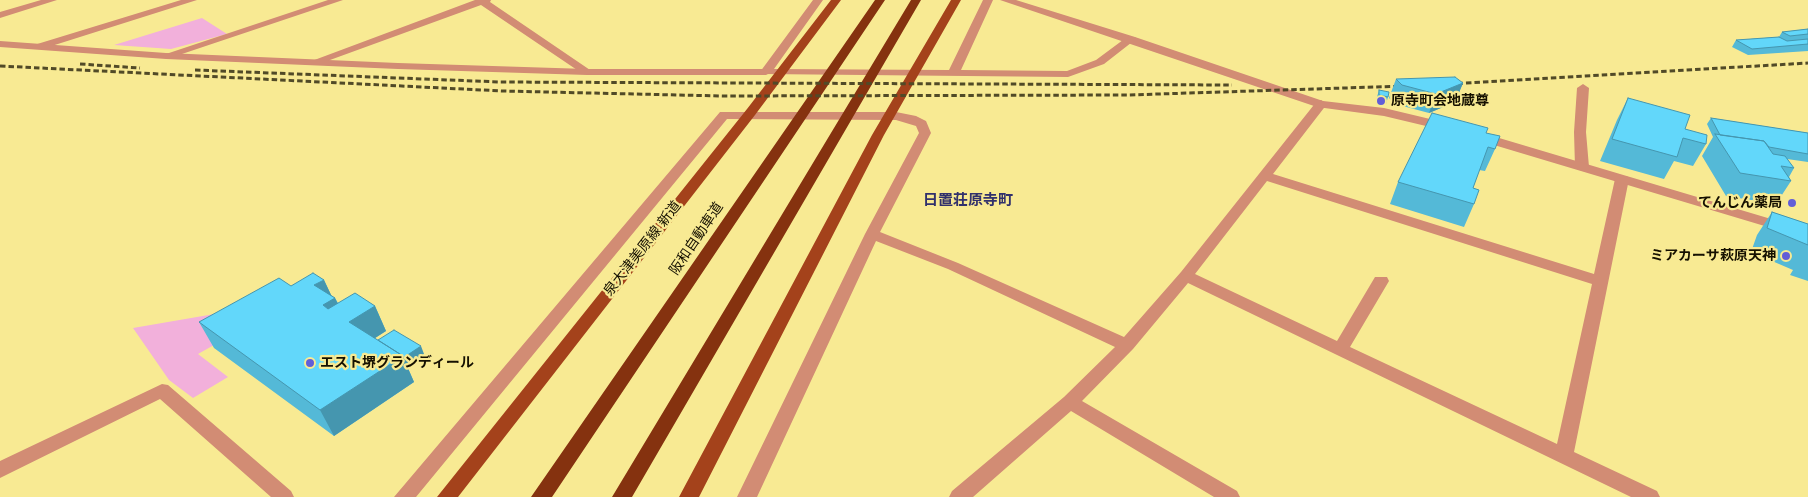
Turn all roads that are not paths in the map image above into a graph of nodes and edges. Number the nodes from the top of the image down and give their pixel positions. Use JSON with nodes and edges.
{"nodes":[{"id":1,"x":52,"y":0,"type":"edge"},
{"id":2,"x":192,"y":0,"type":"edge"},
{"id":3,"x":338,"y":0,"type":"edge"},
{"id":4,"x":483,"y":0,"type":"edge"},
{"id":5,"x":818,"y":0,"type":"edge"},
{"id":6,"x":836,"y":0,"type":"edge"},
{"id":7,"x":880,"y":0,"type":"edge"},
{"id":8,"x":916,"y":0,"type":"edge"},
{"id":9,"x":956,"y":0,"type":"edge"},
{"id":10,"x":988,"y":0,"type":"edge"},
{"id":11,"x":1005,"y":0,"type":"edge"},
{"id":12,"x":0,"y":15,"type":"edge"},
{"id":13,"x":1130,"y":39,"type":"junction"},
{"id":14,"x":0,"y":44,"type":"edge"},
{"id":15,"x":38,"y":47,"type":"junction"},
{"id":16,"x":166,"y":56,"type":"junction"},
{"id":17,"x":315,"y":62,"type":"junction"},
{"id":18,"x":587,"y":72,"type":"junction"},
{"id":19,"x":766,"y":72,"type":"junction"},
{"id":20,"x":954,"y":72,"type":"junction"},
{"id":21,"x":1583,"y":88,"type":"dead end"},
{"id":22,"x":1321,"y":104,"type":"junction"},
{"id":23,"x":1582,"y":167,"type":"junction"},
{"id":24,"x":1264,"y":176,"type":"junction"},
{"id":25,"x":1622,"y":178,"type":"junction"},
{"id":26,"x":872,"y":234,"type":"junction"},
{"id":27,"x":1808,"y":235,"type":"edge"},
{"id":28,"x":1186,"y":276,"type":"junction"},
{"id":29,"x":1381,"y":281,"type":"dead end"},
{"id":30,"x":1600,"y":282,"type":"junction"},
{"id":31,"x":1127,"y":345,"type":"junction"},
{"id":32,"x":1340,"y":349,"type":"junction"},
{"id":33,"x":1070,"y":402,"type":"junction"},
{"id":34,"x":1564,"y":456,"type":"junction"},
{"id":35,"x":0,"y":470,"type":"edge"},
{"id":36,"x":284,"y":497,"type":"edge"},
{"id":37,"x":404,"y":497,"type":"edge"},
{"id":38,"x":447,"y":497,"type":"edge"},
{"id":39,"x":541,"y":497,"type":"edge"},
{"id":40,"x":622,"y":497,"type":"edge"},
{"id":41,"x":689,"y":497,"type":"edge"},
{"id":42,"x":747,"y":497,"type":"edge"},
{"id":43,"x":959,"y":497,"type":"edge"},
{"id":44,"x":1230,"y":497,"type":"edge"},
{"id":45,"x":1650,"y":497,"type":"edge"}],
"edges":[{"from":1,"to":12,"type":"street"},
{"from":2,"to":15,"type":"street"},
{"from":3,"to":16,"type":"street"},
{"from":4,"to":17,"type":"street"},
{"from":4,"to":18,"type":"street"},
{"from":5,"to":19,"type":"street"},
{"from":6,"to":38,"type":"main road","name":"泉大津美原線 新道"},
{"from":7,"to":39,"type":"highway","name":"阪和自動車道"},
{"from":8,"to":40,"type":"highway"},
{"from":9,"to":41,"type":"main road"},
{"from":10,"to":20,"type":"street"},
{"from":11,"to":13,"type":"street"},
{"from":13,"to":20,"type":"street"},
{"from":13,"to":22,"type":"street"},
{"from":14,"to":15,"type":"street"},
{"from":15,"to":16,"type":"street"},
{"from":16,"to":17,"type":"street"},
{"from":17,"to":18,"type":"street"},
{"from":18,"to":19,"type":"street"},
{"from":19,"to":20,"type":"street"},
{"from":21,"to":23,"type":"street"},
{"from":22,"to":23,"type":"street"},
{"from":22,"to":24,"type":"street"},
{"from":23,"to":25,"type":"street"},
{"from":24,"to":28,"type":"street"},
{"from":24,"to":30,"type":"street"},
{"from":25,"to":27,"type":"street"},
{"from":25,"to":30,"type":"street"},
{"from":26,"to":31,"type":"street"},
{"from":26,"to":37,"type":"street"},
{"from":26,"to":42,"type":"street"},
{"from":28,"to":31,"type":"street"},
{"from":28,"to":32,"type":"street"},
{"from":29,"to":32,"type":"street"},
{"from":30,"to":34,"type":"street"},
{"from":31,"to":33,"type":"street"},
{"from":32,"to":34,"type":"street"},
{"from":33,"to":43,"type":"street"},
{"from":33,"to":44,"type":"street"},
{"from":34,"to":45,"type":"street"},
{"from":35,"to":36,"type":"street"}]}
